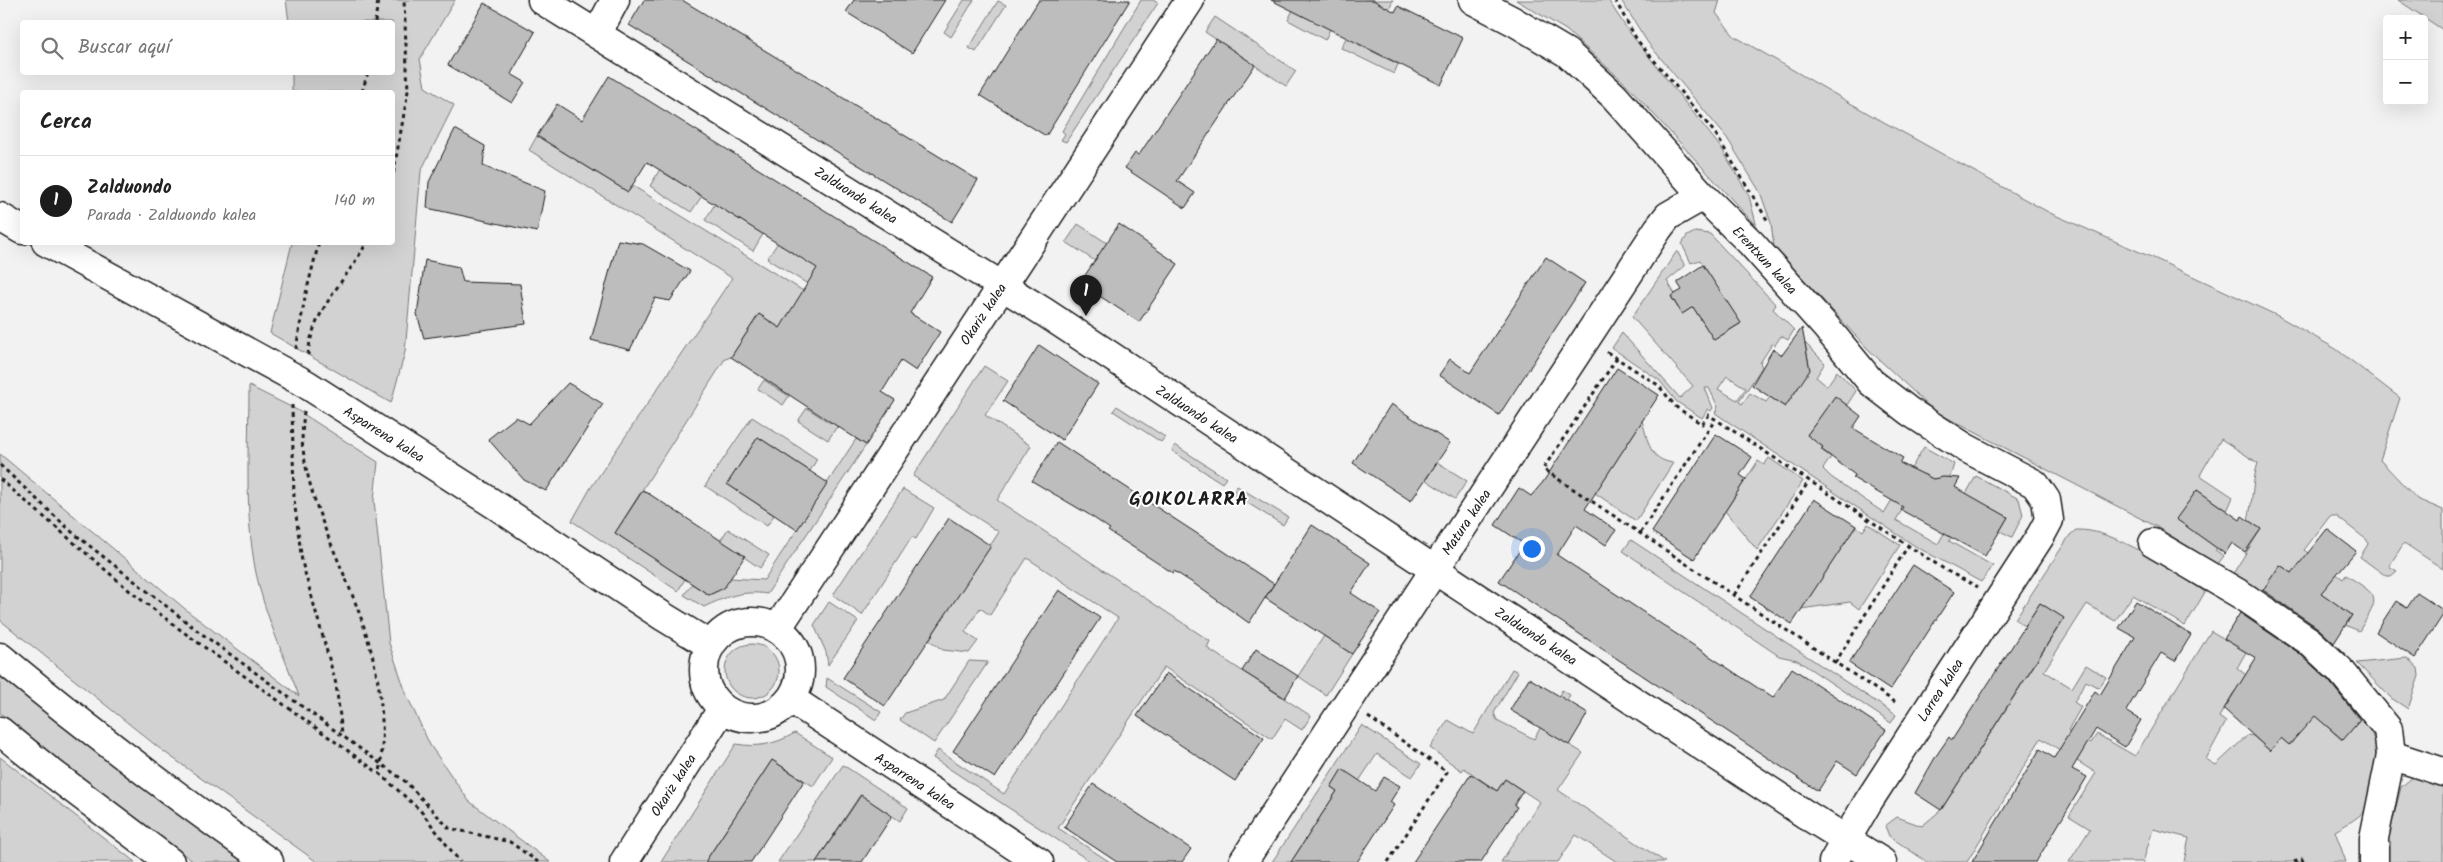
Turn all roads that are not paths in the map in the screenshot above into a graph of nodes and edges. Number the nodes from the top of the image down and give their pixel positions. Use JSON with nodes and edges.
{"nodes":[{"id":1,"x":542,"y":0,"type":"edge"},
{"id":2,"x":615,"y":0,"type":"edge"},
{"id":3,"x":1190,"y":0,"type":"edge"},
{"id":4,"x":1473,"y":0,"type":"edge"},
{"id":5,"x":597,"y":34,"type":"junction"},
{"id":6,"x":1703,"y":196,"type":"junction"},
{"id":7,"x":0,"y":218,"type":"edge"},
{"id":8,"x":20,"y":229,"type":"edge"},
{"id":9,"x":51,"y":245,"type":"edge"},
{"id":10,"x":1002,"y":286,"type":"junction"},
{"id":11,"x":2050,"y":520,"type":"joint"},
{"id":12,"x":2153,"y":543,"type":"dead end"},
{"id":13,"x":1434,"y":569,"type":"junction"},
{"id":14,"x":777,"y":628,"type":"junction"},
{"id":15,"x":710,"y":645,"type":"junction"},
{"id":16,"x":0,"y":657,"type":"edge"},
{"id":17,"x":791,"y":699,"type":"junction"},
{"id":18,"x":722,"y":709,"type":"junction"},
{"id":19,"x":0,"y":731,"type":"edge"},
{"id":20,"x":2392,"y":755,"type":"junction"},
{"id":21,"x":2443,"y":772,"type":"edge"},
{"id":22,"x":1839,"y":851,"type":"edge"},
{"id":23,"x":170,"y":862,"type":"edge"},
{"id":24,"x":269,"y":862,"type":"edge"},
{"id":25,"x":624,"y":862,"type":"edge"},
{"id":26,"x":1039,"y":862,"type":"edge"},
{"id":27,"x":1243,"y":862,"type":"edge"},
{"id":28,"x":1882,"y":862,"type":"edge"},
{"id":29,"x":2374,"y":862,"type":"edge"}],
"edges":[{"from":1,"to":5,"type":"street","name":"Zalduondo kalea"},
{"from":2,"to":5,"type":"street"},
{"from":3,"to":10,"type":"street","name":"Okariz kalea"},
{"from":4,"to":6,"type":"street","name":"Erentxun kalea"},
{"from":5,"to":10,"type":"street","name":"Zalduondo kalea"},
{"from":6,"to":11,"type":"street","name":"Erentxun kalea"},
{"from":6,"to":13,"type":"street","name":"Matura kalea"},
{"from":7,"to":8,"type":"street"},
{"from":9,"to":15,"type":"street","name":"Asparrena kalea"},
{"from":10,"to":13,"type":"street","name":"Zalduondo kalea"},
{"from":10,"to":14,"type":"street","name":"Okariz kalea"},
{"from":11,"to":22,"type":"street","name":"Larrea kalea"},
{"from":12,"to":20,"type":"street"},
{"from":13,"to":22,"type":"street","name":"Zalduondo kalea"},
{"from":13,"to":27,"type":"street","name":"Matura kalea"},
{"from":14,"to":15,"type":"street"},
{"from":14,"to":17,"type":"street"},
{"from":15,"to":18,"type":"street"},
{"from":16,"to":24,"type":"street"},
{"from":17,"to":18,"type":"street"},
{"from":17,"to":26,"type":"street","name":"Asparrena kalea"},
{"from":18,"to":25,"type":"street","name":"Okariz kalea"},
{"from":19,"to":23,"type":"street"},
{"from":20,"to":21,"type":"street"},
{"from":20,"to":29,"type":"street"},
{"from":22,"to":28,"type":"street","name":"Zalduondo kalea"}]}
